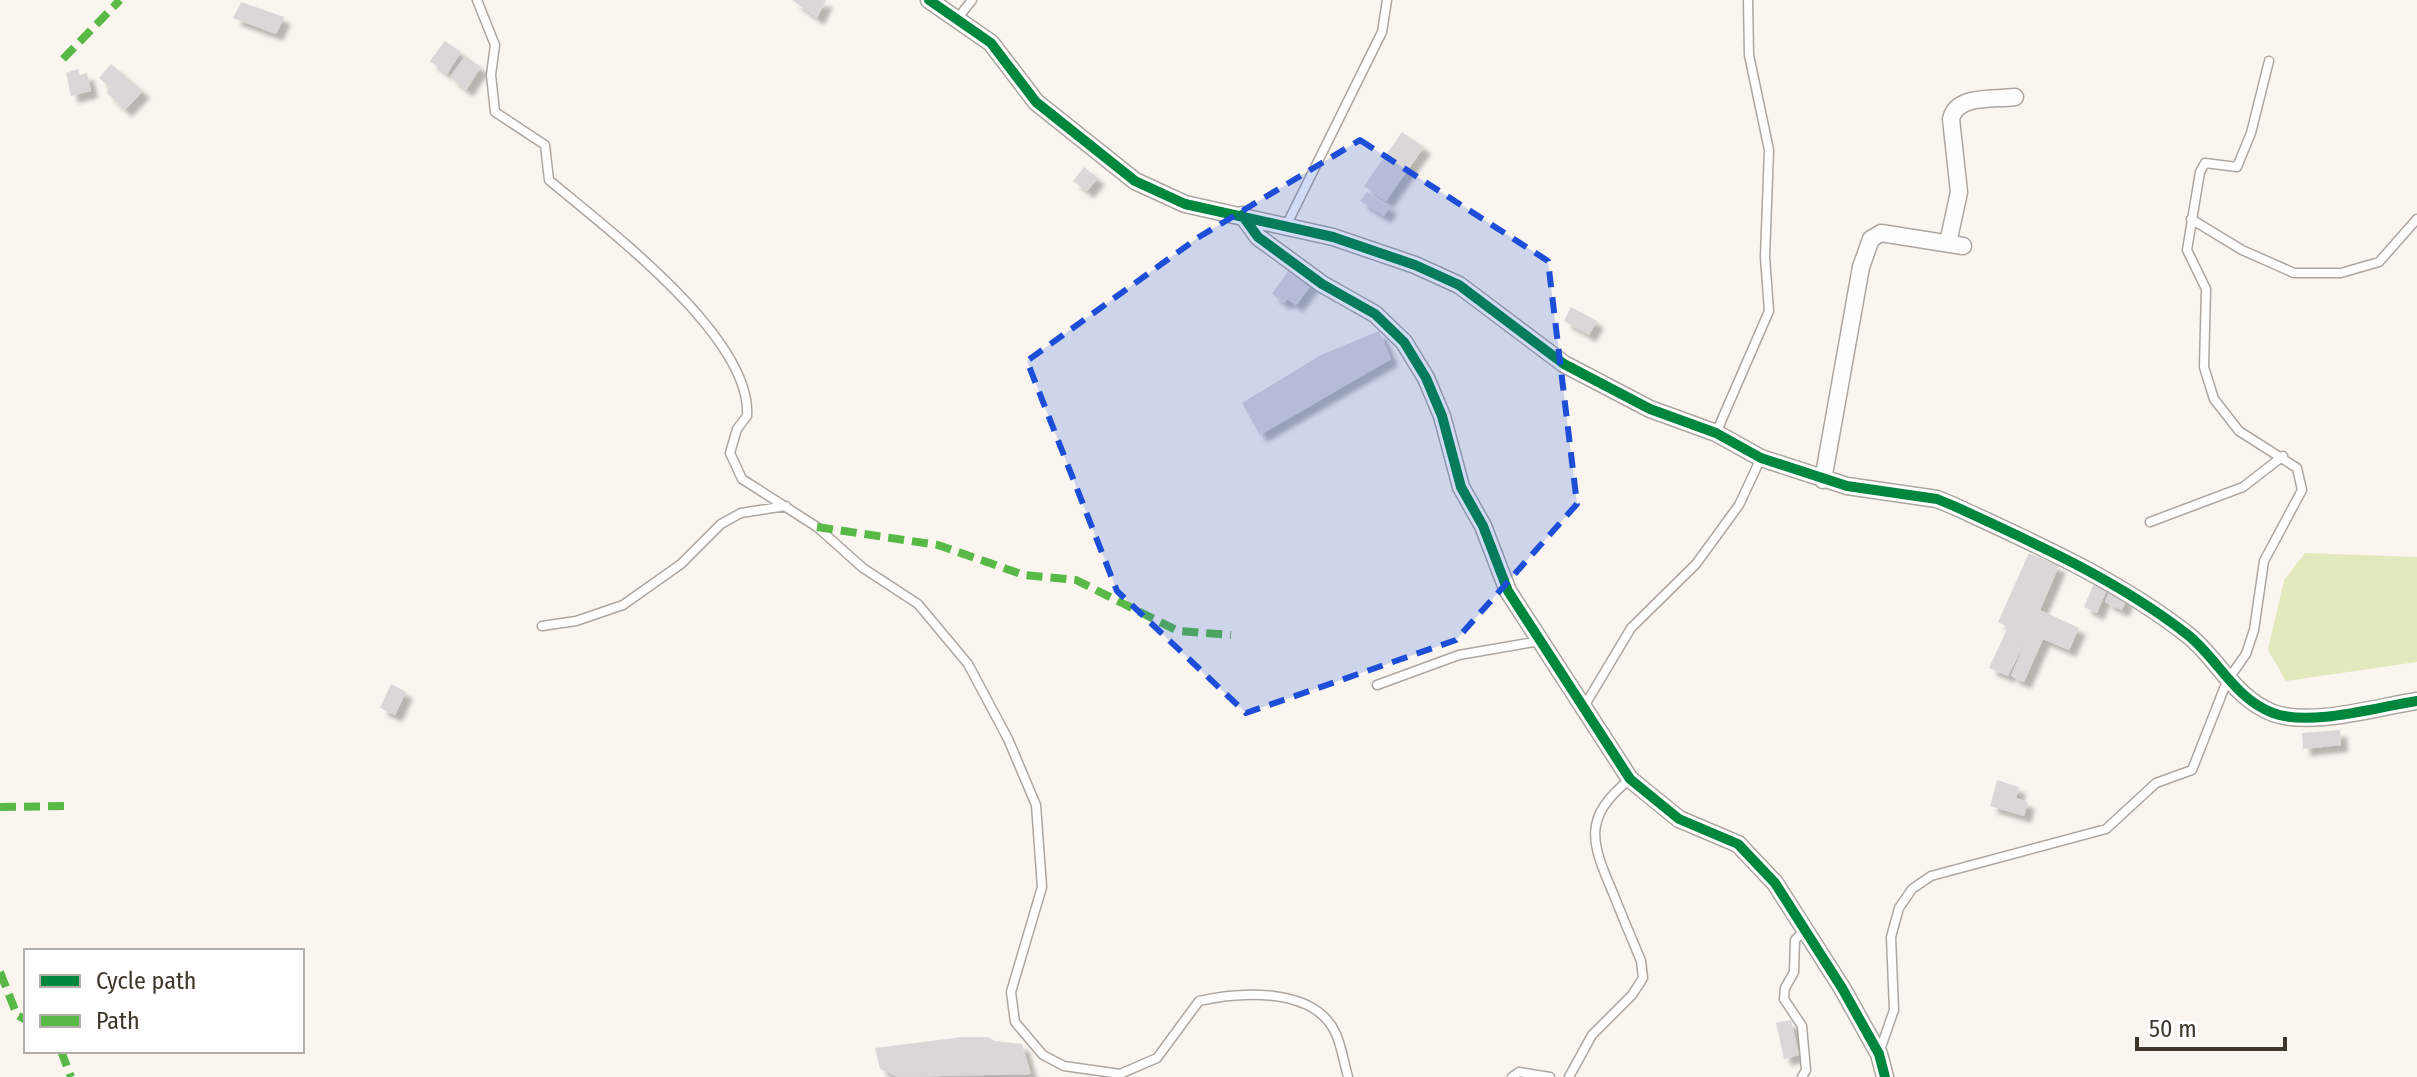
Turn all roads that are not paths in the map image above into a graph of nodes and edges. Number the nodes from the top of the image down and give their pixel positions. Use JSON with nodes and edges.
{"nodes":[{"id":1,"x":477,"y":0,"type":"edge"},
{"id":2,"x":929,"y":0,"type":"edge"},
{"id":3,"x":972,"y":0,"type":"edge"},
{"id":4,"x":1387,"y":0,"type":"edge"},
{"id":5,"x":1748,"y":0,"type":"edge"},
{"id":6,"x":957,"y":19,"type":"junction"},
{"id":7,"x":2269,"y":61,"type":"dead end"},
{"id":8,"x":2015,"y":97,"type":"dead end"},
{"id":9,"x":1242,"y":215,"type":"junction"},
{"id":10,"x":2191,"y":219,"type":"junction"},
{"id":11,"x":2417,"y":219,"type":"edge"},
{"id":12,"x":1286,"y":226,"type":"junction"},
{"id":13,"x":1716,"y":433,"type":"junction"},
{"id":14,"x":2283,"y":456,"type":"junction"},
{"id":15,"x":1761,"y":458,"type":"junction"},
{"id":16,"x":1823,"y":480,"type":"junction"},
{"id":17,"x":787,"y":506,"type":"junction"},
{"id":18,"x":2150,"y":522,"type":"dead end"},
{"id":19,"x":542,"y":626,"type":"dead end"},
{"id":20,"x":1541,"y":641,"type":"junction"},
{"id":21,"x":2227,"y":681,"type":"junction"},
{"id":22,"x":1377,"y":685,"type":"dead end"},
{"id":23,"x":2417,"y":701,"type":"edge"},
{"id":24,"x":1585,"y":705,"type":"junction"},
{"id":25,"x":1630,"y":779,"type":"junction"},
{"id":26,"x":1805,"y":930,"type":"junction"},
{"id":27,"x":1879,"y":1054,"type":"junction"},
{"id":28,"x":1348,"y":1077,"type":"edge"},
{"id":29,"x":1512,"y":1077,"type":"edge"},
{"id":30,"x":1550,"y":1077,"type":"edge"},
{"id":31,"x":1569,"y":1077,"type":"edge"},
{"id":32,"x":1802,"y":1077,"type":"edge"},
{"id":33,"x":1885,"y":1077,"type":"edge"}],
"edges":[{"from":1,"to":17,"type":"lane"},
{"from":2,"to":6,"type":"street"},
{"from":3,"to":6,"type":"lane"},
{"from":4,"to":12,"type":"lane"},
{"from":5,"to":13,"type":"lane"},
{"from":6,"to":9,"type":"street"},
{"from":7,"to":10,"type":"lane"},
{"from":8,"to":16,"type":"street"},
{"from":9,"to":12,"type":"street"},
{"from":9,"to":20,"type":"street"},
{"from":10,"to":11,"type":"lane"},
{"from":10,"to":14,"type":"lane"},
{"from":12,"to":13,"type":"street"},
{"from":13,"to":15,"type":"street"},
{"from":14,"to":18,"type":"lane"},
{"from":14,"to":21,"type":"lane"},
{"from":15,"to":16,"type":"street"},
{"from":15,"to":24,"type":"lane"},
{"from":16,"to":21,"type":"street"},
{"from":17,"to":19,"type":"lane"},
{"from":17,"to":28,"type":"lane"},
{"from":20,"to":22,"type":"lane"},
{"from":20,"to":24,"type":"street"},
{"from":21,"to":23,"type":"street"},
{"from":21,"to":27,"type":"lane"},
{"from":24,"to":25,"type":"street"},
{"from":25,"to":26,"type":"street"},
{"from":25,"to":31,"type":"lane"},
{"from":26,"to":27,"type":"street"},
{"from":26,"to":32,"type":"lane"},
{"from":27,"to":33,"type":"street"},
{"from":29,"to":30,"type":"lane"}]}
